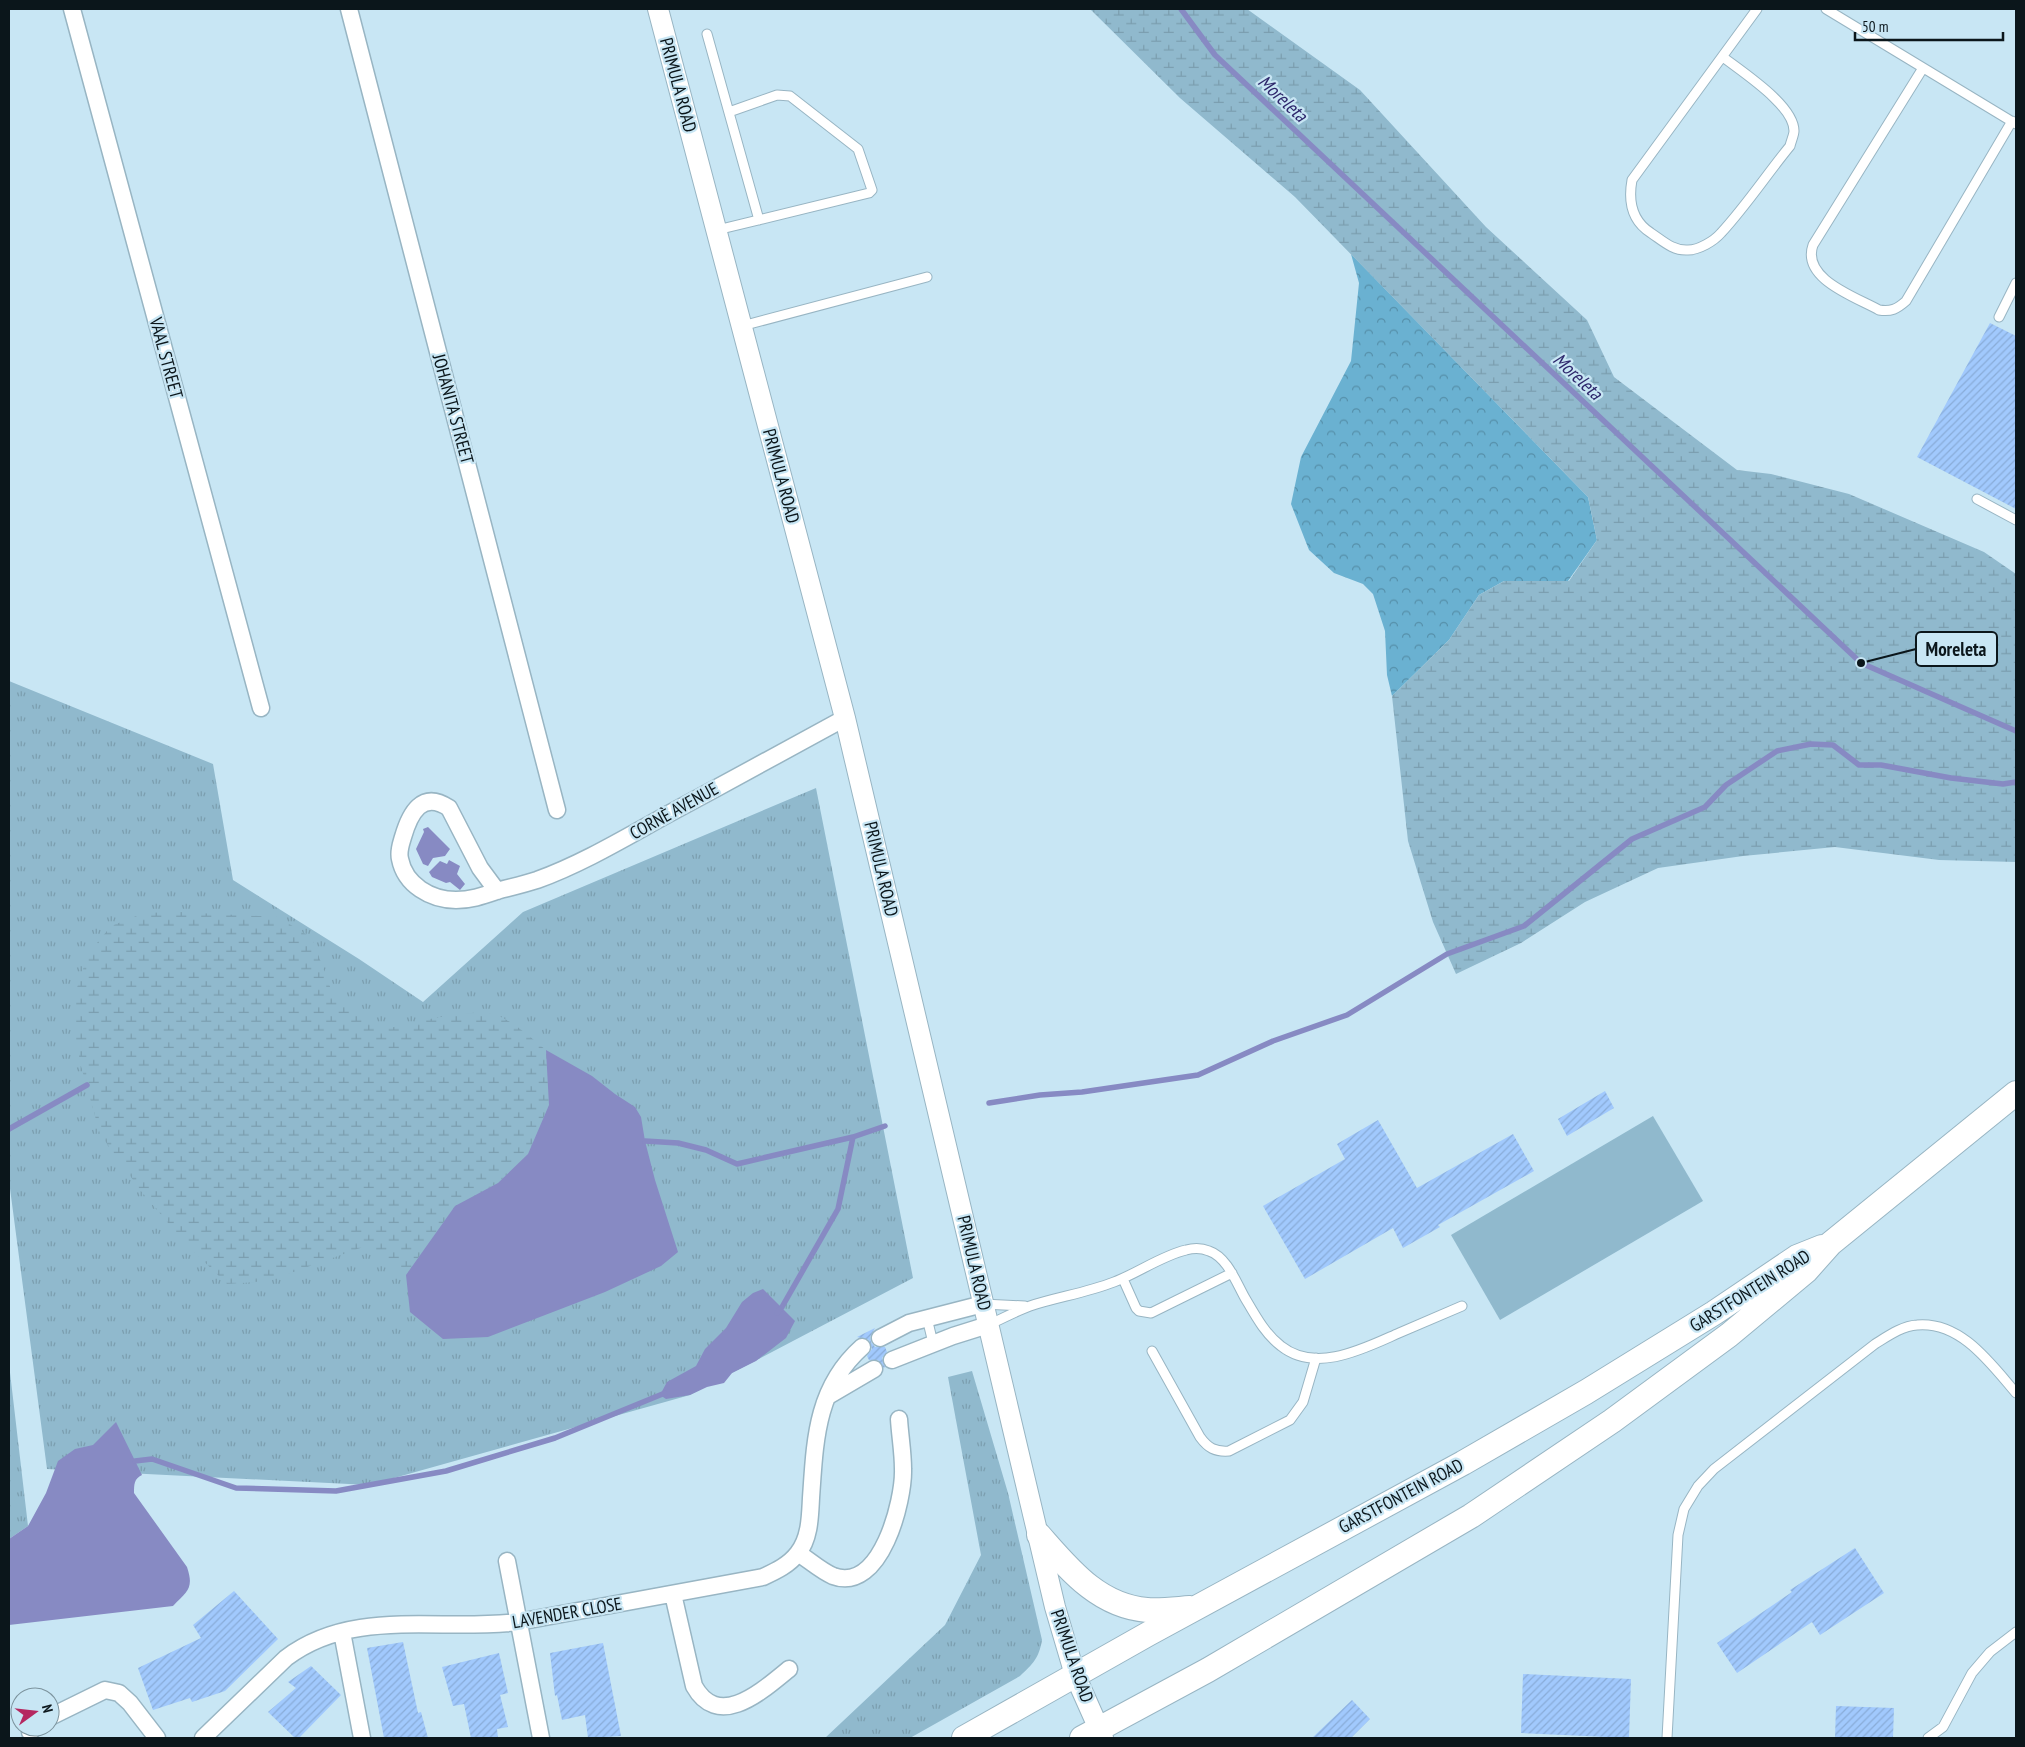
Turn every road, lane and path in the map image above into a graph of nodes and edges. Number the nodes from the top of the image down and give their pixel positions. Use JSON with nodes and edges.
{"nodes":[{"id":1,"x":72,"y":9,"type":"edge"},
{"id":2,"x":349,"y":9,"type":"edge"},
{"id":3,"x":658,"y":9,"type":"edge"},
{"id":4,"x":1757,"y":9,"type":"edge"},
{"id":5,"x":1826,"y":9,"type":"edge"},
{"id":6,"x":707,"y":34,"type":"dead end"},
{"id":7,"x":1723,"y":57,"type":"junction"},
{"id":8,"x":1923,"y":68,"type":"junction"},
{"id":9,"x":729,"y":112,"type":"junction"},
{"id":10,"x":2014,"y":122,"type":"edge"},
{"id":11,"x":758,"y":220,"type":"junction"},
{"id":12,"x":717,"y":230,"type":"junction"},
{"id":13,"x":927,"y":277,"type":"dead end"},
{"id":14,"x":2016,"y":283,"type":"edge"},
{"id":15,"x":1999,"y":317,"type":"dead end"},
{"id":16,"x":742,"y":326,"type":"junction"},
{"id":17,"x":1977,"y":499,"type":"dead end"},
{"id":18,"x":2016,"y":520,"type":"edge"},
{"id":19,"x":261,"y":708,"type":"dead end"},
{"id":20,"x":845,"y":718,"type":"junction"},
{"id":21,"x":557,"y":810,"type":"dead end"},
{"id":22,"x":497,"y":891,"type":"junction"},
{"id":23,"x":2016,"y":1093,"type":"edge"},
{"id":24,"x":1830,"y":1244,"type":"junction"},
{"id":25,"x":1232,"y":1273,"type":"junction"},
{"id":26,"x":1123,"y":1278,"type":"junction"},
{"id":27,"x":983,"y":1304,"type":"junction"},
{"id":28,"x":1028,"y":1306,"type":"junction"},
{"id":29,"x":1462,"y":1306,"type":"dead end"},
{"id":30,"x":927,"y":1318,"type":"junction"},
{"id":31,"x":988,"y":1325,"type":"junction"},
{"id":32,"x":880,"y":1338,"type":"dead end"},
{"id":33,"x":933,"y":1343,"type":"junction"},
{"id":34,"x":862,"y":1347,"type":"dead end"},
{"id":35,"x":1152,"y":1351,"type":"dead end"},
{"id":36,"x":1316,"y":1358,"type":"junction"},
{"id":37,"x":892,"y":1360,"type":"dead end"},
{"id":38,"x":874,"y":1370,"type":"dead end"},
{"id":39,"x":2016,"y":1393,"type":"edge"},
{"id":40,"x":828,"y":1396,"type":"junction"},
{"id":41,"x":899,"y":1419,"type":"dead end"},
{"id":42,"x":1039,"y":1535,"type":"junction"},
{"id":43,"x":798,"y":1552,"type":"junction"},
{"id":44,"x":507,"y":1561,"type":"dead end"},
{"id":45,"x":674,"y":1594,"type":"junction"},
{"id":46,"x":1196,"y":1608,"type":"junction"},
{"id":47,"x":518,"y":1622,"type":"junction"},
{"id":48,"x":342,"y":1632,"type":"junction"},
{"id":49,"x":2016,"y":1632,"type":"edge"},
{"id":50,"x":789,"y":1669,"type":"dead end"},
{"id":51,"x":1075,"y":1675,"type":"junction"},
{"id":52,"x":60,"y":1712,"type":"edge"},
{"id":53,"x":1094,"y":1735,"type":"edge"},
{"id":54,"x":158,"y":1738,"type":"edge"},
{"id":55,"x":203,"y":1738,"type":"edge"},
{"id":56,"x":362,"y":1738,"type":"edge"},
{"id":57,"x":540,"y":1738,"type":"edge"},
{"id":58,"x":964,"y":1738,"type":"edge"},
{"id":59,"x":1667,"y":1738,"type":"edge"},
{"id":60,"x":1928,"y":1738,"type":"edge"}],
"edges":[{"from":1,"to":19,"type":"street","name":"VAAL STREET"},
{"from":2,"to":21,"type":"street","name":"JOHANITA STREET"},
{"from":3,"to":12,"type":"street","name":"PRIMULA ROAD"},
{"from":4,"to":7,"type":"lane"},
{"from":5,"to":8,"type":"lane"},
{"from":6,"to":9,"type":"lane"},
{"from":7,"to":7,"type":"lane"},
{"from":8,"to":10,"type":"lane"},
{"from":8,"to":10,"type":"lane"},
{"from":9,"to":11,"type":"lane"},
{"from":9,"to":11,"type":"lane"},
{"from":11,"to":12,"type":"lane"},
{"from":12,"to":16,"type":"street","name":"PRIMULA ROAD"},
{"from":13,"to":16,"type":"lane"},
{"from":14,"to":15,"type":"lane"},
{"from":16,"to":20,"type":"street","name":"PRIMULA ROAD"},
{"from":17,"to":18,"type":"lane"},
{"from":20,"to":22,"type":"street","name":"CORNÈ AVENUE"},
{"from":20,"to":27,"type":"street","name":"PRIMULA ROAD"},
{"from":22,"to":22,"type":"street","name":"CORNÈ AVENUE"},
{"from":23,"to":24,"type":"main road","name":"GARSTFONTEIN ROAD"},
{"from":24,"to":46,"type":"main road","name":"GARSTFONTEIN ROAD"},
{"from":24,"to":53,"type":"main road","name":"GARSTFONTEIN ROAD"},
{"from":25,"to":26,"type":"lane"},
{"from":25,"to":26,"type":"lane"},
{"from":25,"to":36,"type":"lane"},
{"from":26,"to":28,"type":"lane"},
{"from":27,"to":28,"type":"lane"},
{"from":27,"to":30,"type":"street"},
{"from":27,"to":31,"type":"street","name":"PRIMULA ROAD"},
{"from":28,"to":31,"type":"lane"},
{"from":29,"to":36,"type":"lane"},
{"from":30,"to":32,"type":"street"},
{"from":30,"to":33,"type":"lane"},
{"from":31,"to":33,"type":"street"},
{"from":31,"to":42,"type":"street","name":"PRIMULA ROAD"},
{"from":33,"to":37,"type":"street"},
{"from":34,"to":40,"type":"street","name":"LAVENDER CLOSE"},
{"from":35,"to":36,"type":"lane"},
{"from":38,"to":40,"type":"street"},
{"from":39,"to":59,"type":"lane"},
{"from":40,"to":43,"type":"street","name":"LAVENDER CLOSE"},
{"from":41,"to":43,"type":"street"},
{"from":42,"to":46,"type":"main road"},
{"from":42,"to":51,"type":"street","name":"PRIMULA ROAD"},
{"from":43,"to":45,"type":"street","name":"LAVENDER CLOSE"},
{"from":44,"to":47,"type":"street"},
{"from":45,"to":47,"type":"street","name":"LAVENDER CLOSE"},
{"from":45,"to":50,"type":"street"},
{"from":46,"to":51,"type":"main road","name":"GARSTFONTEIN ROAD"},
{"from":47,"to":48,"type":"street","name":"LAVENDER CLOSE"},
{"from":47,"to":57,"type":"street"},
{"from":48,"to":55,"type":"street","name":"LAVENDER CLOSE"},
{"from":48,"to":56,"type":"street"},
{"from":49,"to":60,"type":"lane"},
{"from":51,"to":53,"type":"street","name":"PRIMULA ROAD"},
{"from":51,"to":58,"type":"main road","name":"GARSTFONTEIN ROAD"},
{"from":52,"to":54,"type":"street"}]}
